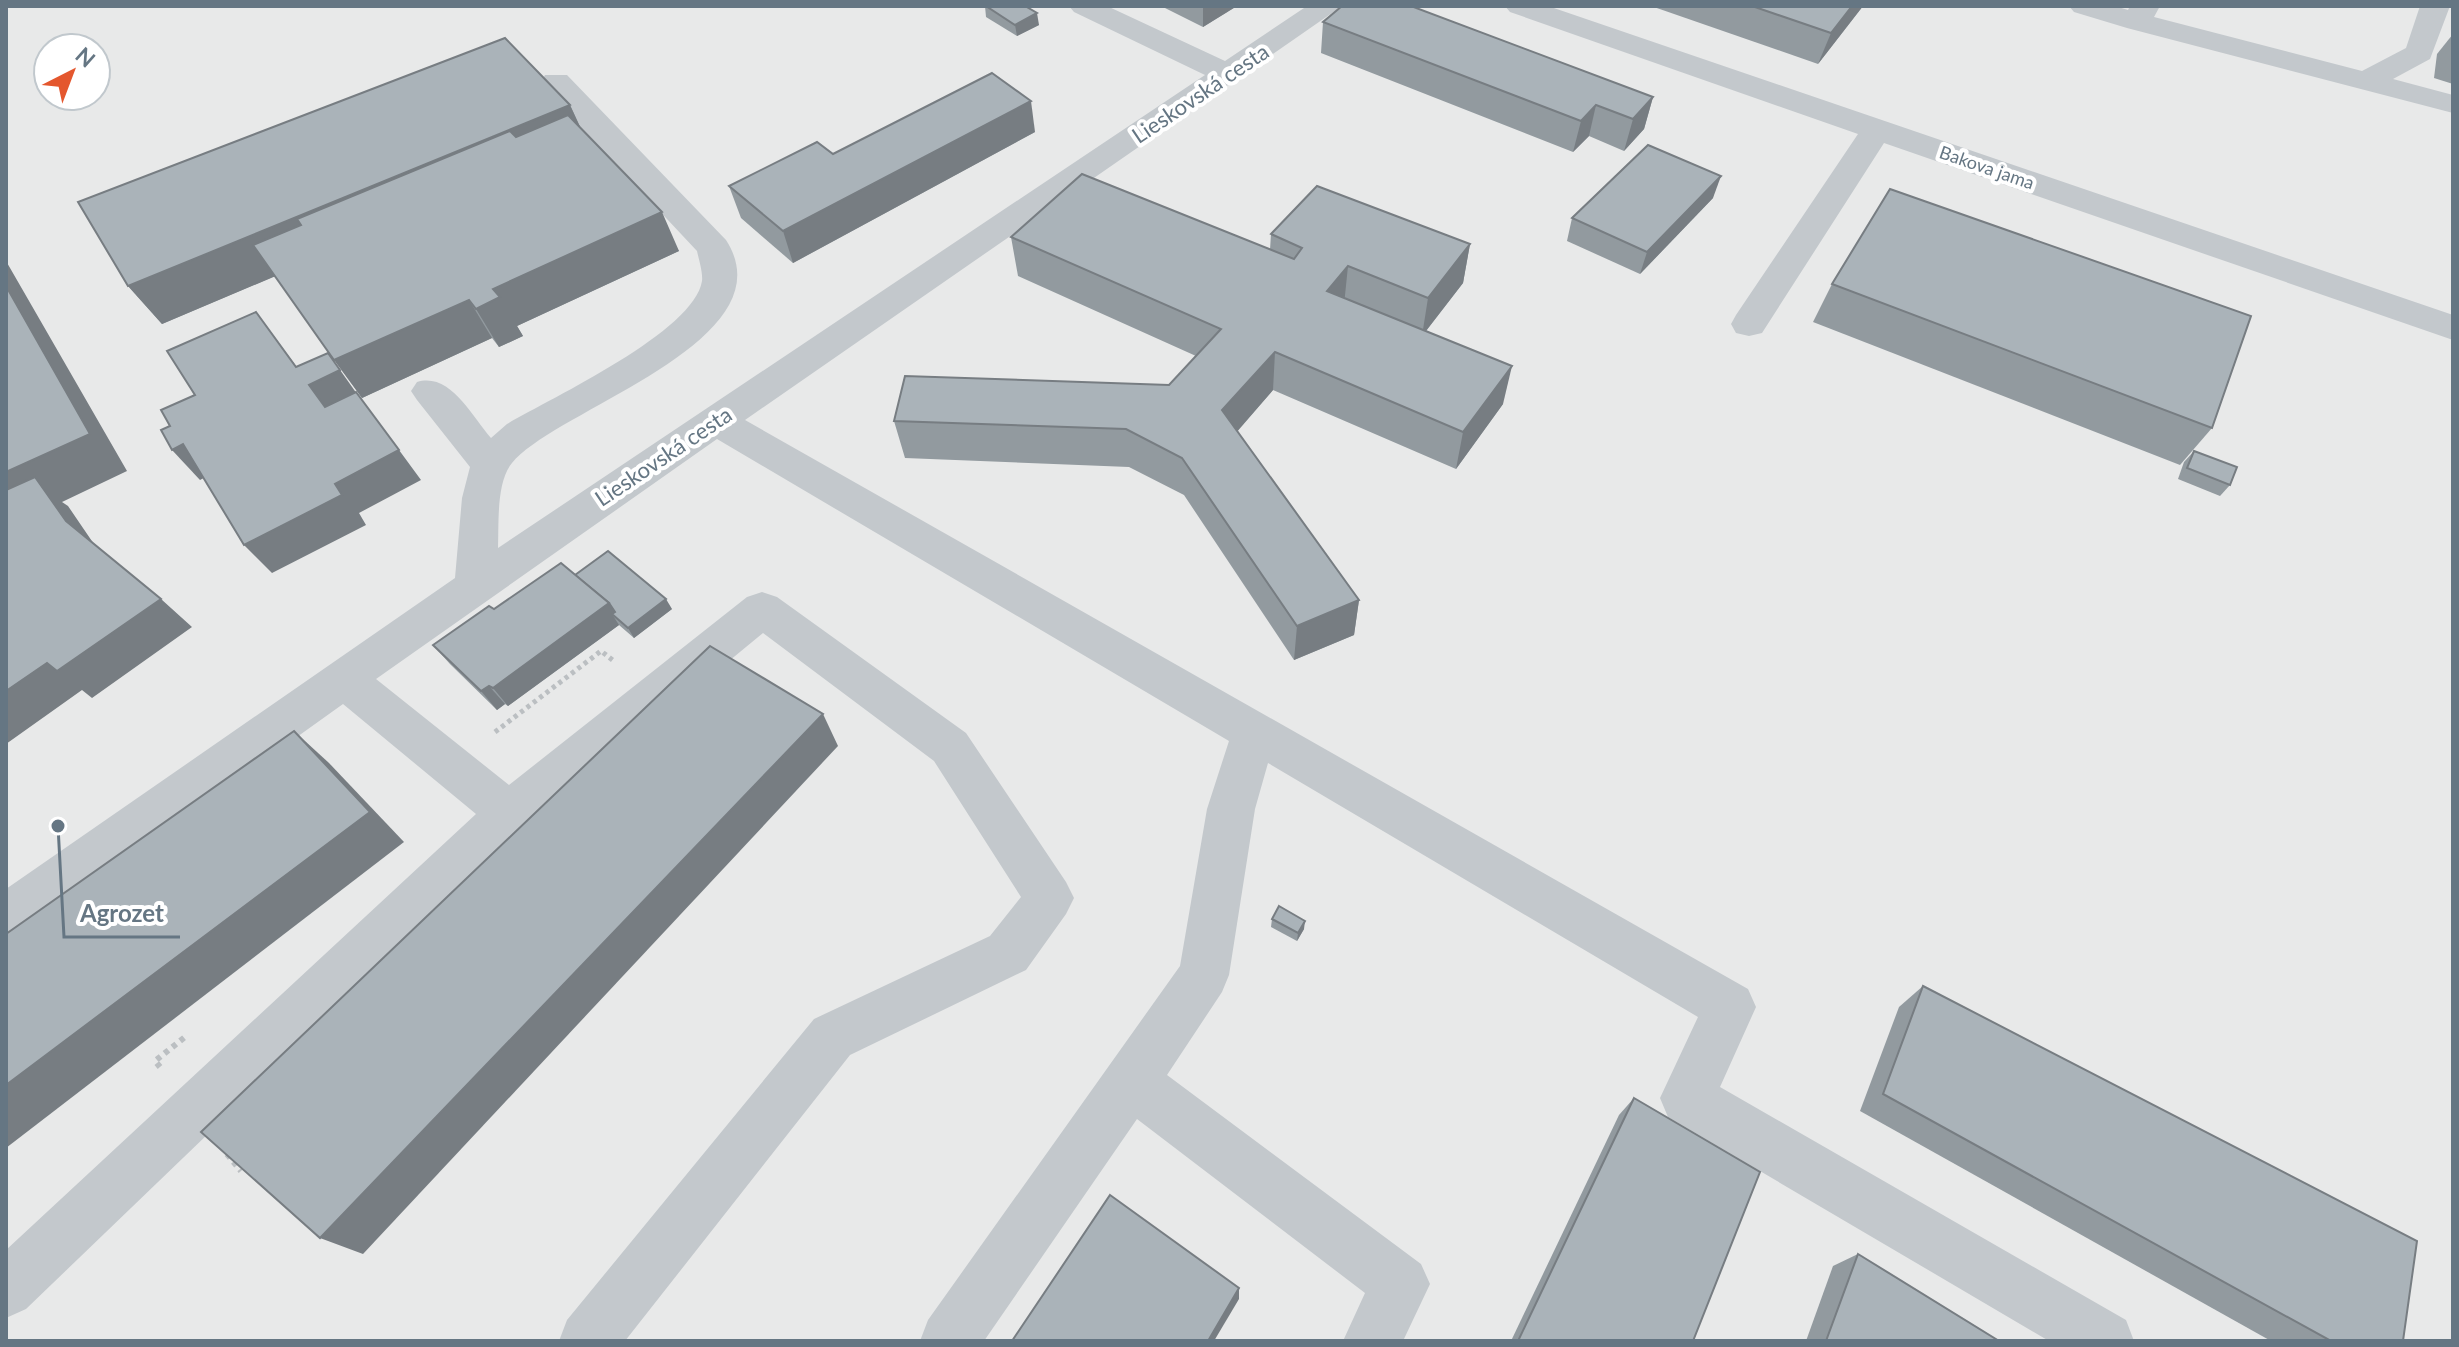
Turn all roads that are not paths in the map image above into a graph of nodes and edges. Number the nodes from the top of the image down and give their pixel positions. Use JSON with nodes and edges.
{"nodes":[{"id":1,"x":1084,"y":6,"type":"edge"},
{"id":2,"x":1327,"y":6,"type":"edge"},
{"id":3,"x":1520,"y":6,"type":"edge"},
{"id":4,"x":2084,"y":6,"type":"edge"},
{"id":5,"x":2435,"y":6,"type":"edge"},
{"id":6,"x":2141,"y":14,"type":"edge"},
{"id":7,"x":1228,"y":74,"type":"junction"},
{"id":8,"x":2369,"y":80,"type":"junction"},
{"id":9,"x":556,"y":82,"type":"dead end"},
{"id":10,"x":2453,"y":104,"type":"edge"},
{"id":11,"x":1877,"y":129,"type":"junction"},
{"id":12,"x":1749,"y":324,"type":"dead end"},
{"id":13,"x":2453,"y":328,"type":"edge"},
{"id":14,"x":430,"y":391,"type":"dead end"},
{"id":15,"x":716,"y":421,"type":"junction"},
{"id":16,"x":490,"y":464,"type":"junction"},
{"id":17,"x":475,"y":585,"type":"junction"},
{"id":18,"x":343,"y":678,"type":"junction"},
{"id":19,"x":1254,"y":733,"type":"junction"},
{"id":20,"x":509,"y":813,"type":"junction"},
{"id":21,"x":6,"y":917,"type":"edge"},
{"id":22,"x":1131,"y":1081,"type":"junction"},
{"id":23,"x":6,"y":1289,"type":"edge"},
{"id":24,"x":588,"y":1341,"type":"edge"},
{"id":25,"x":949,"y":1341,"type":"edge"},
{"id":26,"x":1372,"y":1341,"type":"edge"},
{"id":27,"x":2105,"y":1341,"type":"edge"}],
"edges":[{"from":1,"to":7,"type":"street"},
{"from":2,"to":7,"type":"street","name":"Lieskovská cesta"},
{"from":3,"to":11,"type":"street","name":"Bakova jama"},
{"from":4,"to":6,"type":"street"},
{"from":5,"to":8,"type":"street"},
{"from":6,"to":8,"type":"street"},
{"from":7,"to":15,"type":"street","name":"Lieskovská cesta"},
{"from":8,"to":10,"type":"street"},
{"from":9,"to":16,"type":"street"},
{"from":11,"to":12,"type":"street"},
{"from":11,"to":13,"type":"street","name":"Bakova jama"},
{"from":14,"to":16,"type":"street"},
{"from":15,"to":17,"type":"street","name":"Lieskovská cesta"},
{"from":15,"to":19,"type":"street"},
{"from":16,"to":17,"type":"street"},
{"from":17,"to":18,"type":"street","name":"Lieskovská cesta"},
{"from":18,"to":20,"type":"street"},
{"from":18,"to":21,"type":"street","name":"Lieskovská cesta"},
{"from":19,"to":22,"type":"street"},
{"from":19,"to":27,"type":"street"},
{"from":20,"to":23,"type":"street"},
{"from":20,"to":24,"type":"street"},
{"from":22,"to":25,"type":"street"},
{"from":22,"to":26,"type":"street"}]}
